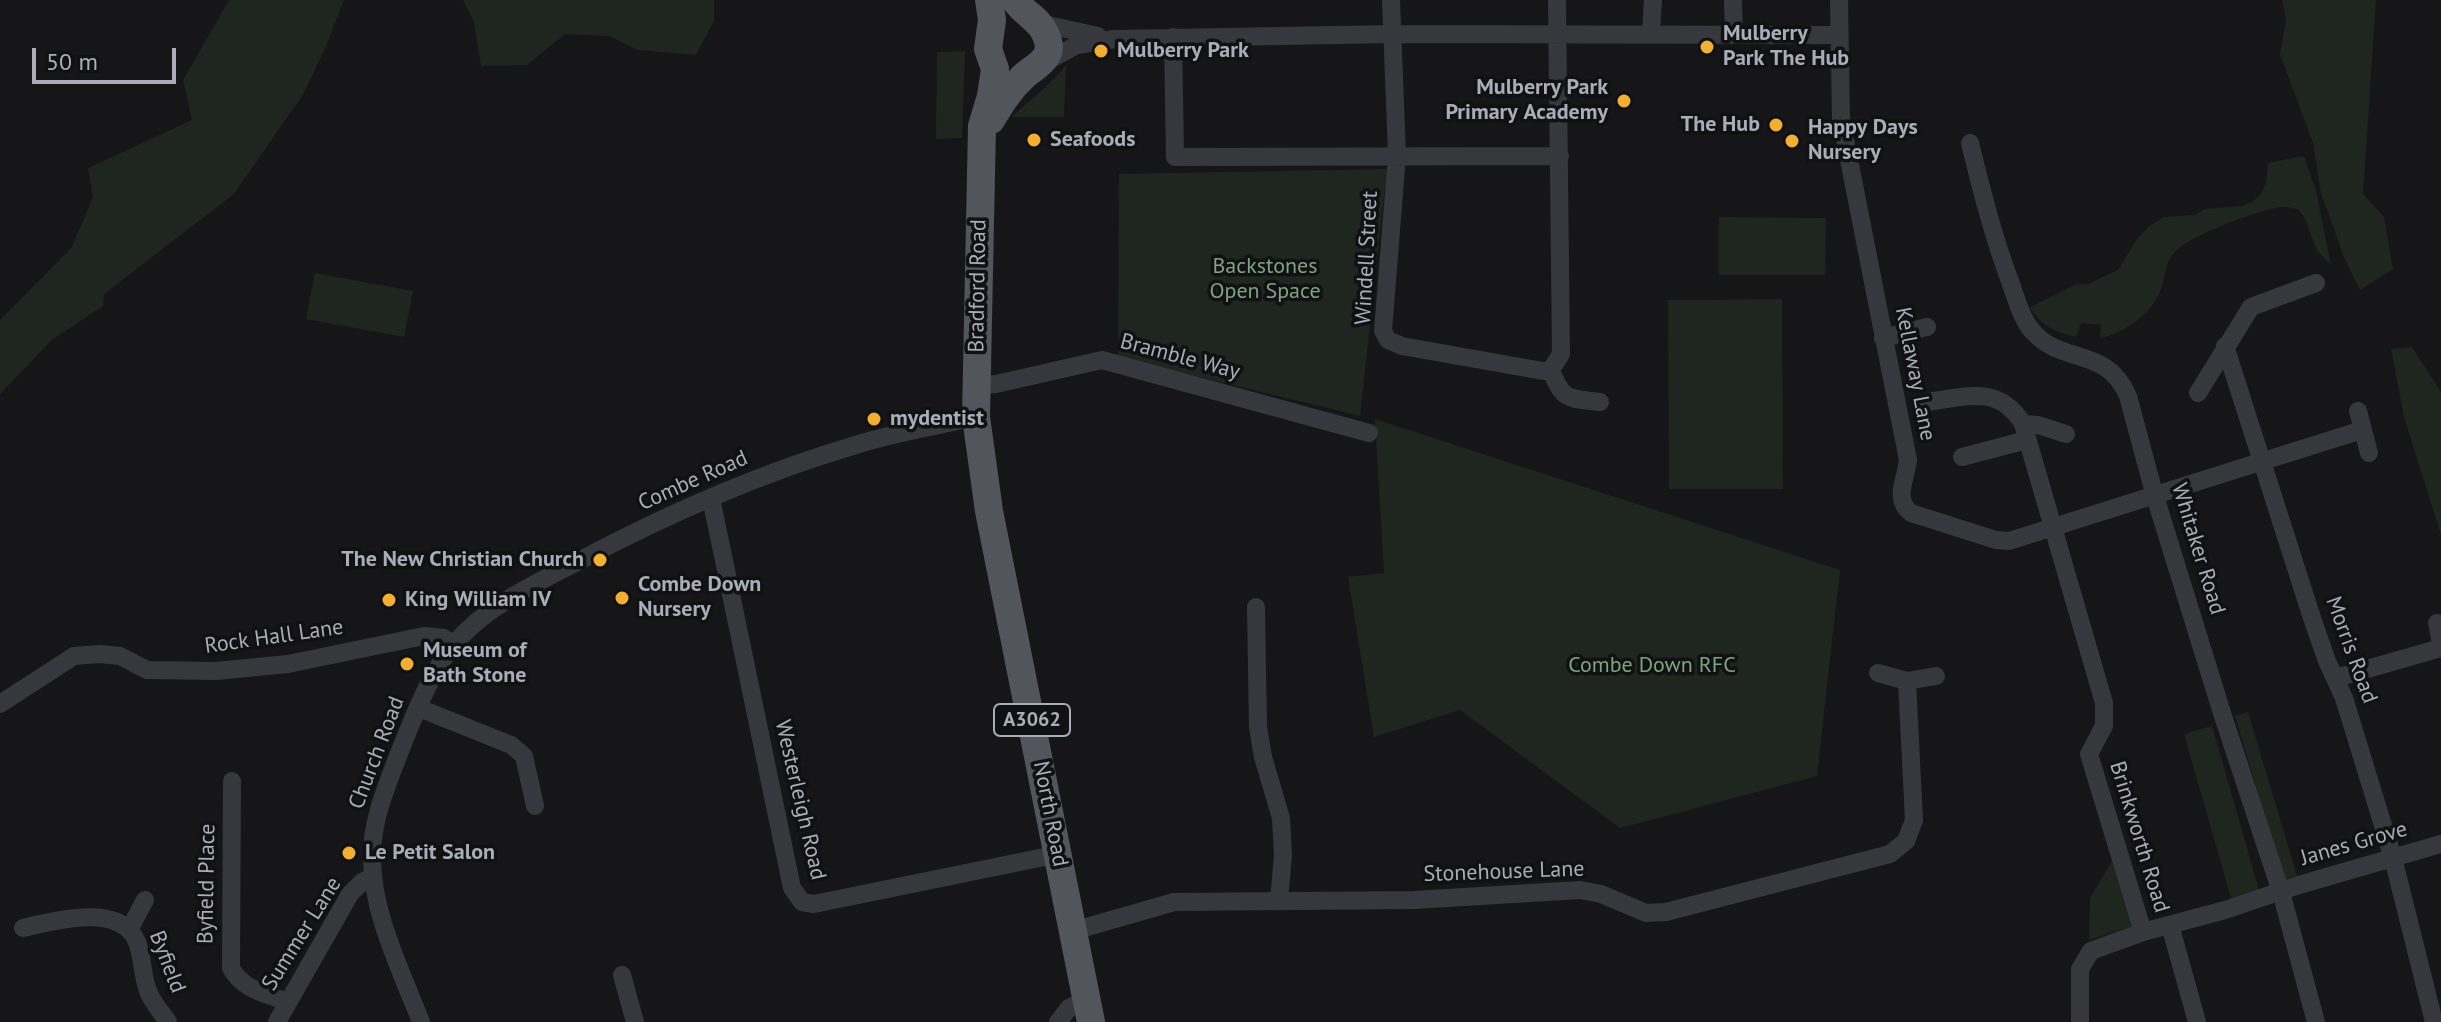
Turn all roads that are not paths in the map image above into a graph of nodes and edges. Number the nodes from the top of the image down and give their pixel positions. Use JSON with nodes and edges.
{"nodes":[{"id":1,"x":989,"y":0,"type":"edge"},
{"id":2,"x":1391,"y":0,"type":"edge"},
{"id":3,"x":1557,"y":0,"type":"edge"},
{"id":4,"x":1653,"y":0,"type":"edge"},
{"id":5,"x":1733,"y":0,"type":"edge"},
{"id":6,"x":1839,"y":0,"type":"edge"},
{"id":7,"x":1028,"y":13,"type":"edge"},
{"id":8,"x":1557,"y":33,"type":"junction"},
{"id":9,"x":1651,"y":33,"type":"junction"},
{"id":10,"x":1392,"y":34,"type":"junction"},
{"id":11,"x":1734,"y":34,"type":"junction"},
{"id":12,"x":1839,"y":35,"type":"junction"},
{"id":13,"x":1173,"y":37,"type":"junction"},
{"id":14,"x":1113,"y":39,"type":"junction"},
{"id":15,"x":990,"y":46,"type":"junction"},
{"id":16,"x":1034,"y":69,"type":"junction"},
{"id":17,"x":1970,"y":143,"type":"dead end"},
{"id":18,"x":981,"y":155,"type":"junction"},
{"id":19,"x":1397,"y":155,"type":"junction"},
{"id":20,"x":1560,"y":156,"type":"junction"},
{"id":21,"x":2316,"y":283,"type":"dead end"},
{"id":22,"x":1927,"y":327,"type":"dead end"},
{"id":23,"x":1883,"y":338,"type":"junction"},
{"id":24,"x":2225,"y":346,"type":"junction"},
{"id":25,"x":1551,"y":370,"type":"junction"},
{"id":26,"x":976,"y":386,"type":"junction"},
{"id":27,"x":2198,"y":393,"type":"dead end"},
{"id":28,"x":1600,"y":402,"type":"dead end"},
{"id":29,"x":1928,"y":402,"type":"dead end"},
{"id":30,"x":976,"y":417,"type":"junction"},
{"id":31,"x":2025,"y":432,"type":"junction"},
{"id":32,"x":1369,"y":433,"type":"dead end"},
{"id":33,"x":2066,"y":434,"type":"dead end"},
{"id":34,"x":2369,"y":453,"type":"dead end"},
{"id":35,"x":1962,"y":457,"type":"dead end"},
{"id":36,"x":2262,"y":460,"type":"junction"},
{"id":37,"x":2154,"y":493,"type":"junction"},
{"id":38,"x":711,"y":498,"type":"junction"},
{"id":39,"x":2052,"y":527,"type":"junction"},
{"id":40,"x":1256,"y":607,"type":"dead end"},
{"id":41,"x":2437,"y":623,"type":"dead end"},
{"id":42,"x":454,"y":645,"type":"junction"},
{"id":43,"x":2441,"y":646,"type":"edge"},
{"id":44,"x":1878,"y":673,"type":"dead end"},
{"id":45,"x":1936,"y":676,"type":"dead end"},
{"id":46,"x":2336,"y":678,"type":"junction"},
{"id":47,"x":1907,"y":681,"type":"junction"},
{"id":48,"x":0,"y":704,"type":"edge"},
{"id":49,"x":419,"y":708,"type":"junction"},
{"id":50,"x":232,"y":781,"type":"dead end"},
{"id":51,"x":535,"y":806,"type":"dead end"},
{"id":52,"x":2441,"y":844,"type":"edge"},
{"id":53,"x":1059,"y":854,"type":"junction"},
{"id":54,"x":2393,"y":858,"type":"junction"},
{"id":55,"x":373,"y":877,"type":"junction"},
{"id":56,"x":2281,"y":892,"type":"junction"},
{"id":57,"x":145,"y":900,"type":"dead end"},
{"id":58,"x":1279,"y":900,"type":"junction"},
{"id":59,"x":2170,"y":925,"type":"junction"},
{"id":60,"x":23,"y":928,"type":"dead end"},
{"id":61,"x":129,"y":930,"type":"junction"},
{"id":62,"x":1073,"y":931,"type":"junction"},
{"id":63,"x":2143,"y":932,"type":"junction"},
{"id":64,"x":622,"y":975,"type":"dead end"},
{"id":65,"x":287,"y":1002,"type":"junction"},
{"id":66,"x":1089,"y":1011,"type":"edge"},
{"id":67,"x":168,"y":1022,"type":"edge"},
{"id":68,"x":277,"y":1022,"type":"edge"},
{"id":69,"x":421,"y":1022,"type":"edge"},
{"id":70,"x":635,"y":1022,"type":"edge"},
{"id":71,"x":1058,"y":1022,"type":"edge"},
{"id":72,"x":2080,"y":1022,"type":"edge"},
{"id":73,"x":2197,"y":1022,"type":"edge"},
{"id":74,"x":2316,"y":1022,"type":"edge"},
{"id":75,"x":2434,"y":1022,"type":"edge"}],
"edges":[{"from":1,"to":15,"type":"main road","name":"Bradford Road","number":"A3062"},
{"from":2,"to":10,"type":"street","name":"Windell Street"},
{"from":3,"to":8,"type":"street"},
{"from":4,"to":9,"type":"street"},
{"from":5,"to":11,"type":"street"},
{"from":6,"to":12,"type":"street","name":"Kellaway Lane"},
{"from":7,"to":14,"type":"street"},
{"from":7,"to":15,"type":"main road"},
{"from":7,"to":16,"type":"main road"},
{"from":8,"to":9,"type":"street"},
{"from":8,"to":10,"type":"street"},
{"from":8,"to":20,"type":"street"},
{"from":9,"to":11,"type":"street"},
{"from":10,"to":13,"type":"street"},
{"from":10,"to":19,"type":"street","name":"Windell Street"},
{"from":11,"to":12,"type":"street"},
{"from":12,"to":23,"type":"street","name":"Kellaway Lane"},
{"from":13,"to":14,"type":"street"},
{"from":13,"to":19,"type":"street"},
{"from":14,"to":16,"type":"street"},
{"from":15,"to":16,"type":"main road"},
{"from":15,"to":18,"type":"main road","name":"Bradford Road","number":"A3062"},
{"from":16,"to":18,"type":"main road","name":"Bradford Road","number":"A3062"},
{"from":17,"to":37,"type":"street","name":"Whitaker Road"},
{"from":18,"to":26,"type":"main road","name":"Bradford Road","number":"A3062"},
{"from":19,"to":20,"type":"street"},
{"from":19,"to":25,"type":"street","name":"Windell Street"},
{"from":20,"to":25,"type":"street"},
{"from":21,"to":24,"type":"street"},
{"from":22,"to":23,"type":"street"},
{"from":23,"to":39,"type":"street","name":"Kellaway Lane"},
{"from":24,"to":27,"type":"street"},
{"from":24,"to":36,"type":"street","name":"Morris Road"},
{"from":25,"to":28,"type":"street"},
{"from":26,"to":30,"type":"main road","name":"Bradford Road","number":"A3062"},
{"from":26,"to":32,"type":"street","name":"Bramble Way"},
{"from":29,"to":31,"type":"street"},
{"from":30,"to":38,"type":"street","name":"Combe Road"},
{"from":30,"to":53,"type":"main road","name":"North Road","number":"A3062"},
{"from":31,"to":33,"type":"street"},
{"from":31,"to":35,"type":"street"},
{"from":31,"to":39,"type":"street","name":"Brinkworth Road"},
{"from":34,"to":36,"type":"street","name":"Kellaway Lane"},
{"from":36,"to":37,"type":"street","name":"Kellaway Lane"},
{"from":36,"to":46,"type":"street","name":"Morris Road"},
{"from":37,"to":39,"type":"street","name":"Kellaway Lane"},
{"from":37,"to":56,"type":"street","name":"Whitaker Road"},
{"from":38,"to":42,"type":"street","name":"Combe Road"},
{"from":38,"to":53,"type":"street","name":"Westerleigh Road"},
{"from":39,"to":63,"type":"street","name":"Brinkworth Road"},
{"from":40,"to":58,"type":"street"},
{"from":41,"to":43,"type":"street"},
{"from":42,"to":48,"type":"street","name":"Rock Hall Lane"},
{"from":42,"to":49,"type":"street","name":"Church Road"},
{"from":43,"to":46,"type":"street"},
{"from":44,"to":47,"type":"street"},
{"from":45,"to":47,"type":"street"},
{"from":46,"to":54,"type":"street","name":"Morris Road"},
{"from":47,"to":58,"type":"street","name":"Stonehouse Lane"},
{"from":49,"to":51,"type":"street"},
{"from":49,"to":55,"type":"street","name":"Church Road"},
{"from":50,"to":65,"type":"street","name":"Byfield Place"},
{"from":52,"to":54,"type":"street","name":"Janes Grove"},
{"from":53,"to":62,"type":"main road","name":"North Road","number":"A3062"},
{"from":54,"to":56,"type":"street","name":"Janes Grove"},
{"from":54,"to":75,"type":"street","name":"Morris Road"},
{"from":55,"to":65,"type":"street","name":"Summer Lane"},
{"from":55,"to":69,"type":"street","name":"Church Road"},
{"from":56,"to":59,"type":"street","name":"Janes Grove"},
{"from":56,"to":74,"type":"street","name":"Whitaker Road"},
{"from":57,"to":61,"type":"street"},
{"from":58,"to":62,"type":"street","name":"Stonehouse Lane"},
{"from":59,"to":63,"type":"street","name":"Janes Grove"},
{"from":59,"to":73,"type":"street"},
{"from":60,"to":61,"type":"street","name":"Byfield"},
{"from":61,"to":67,"type":"street","name":"Byfield"},
{"from":62,"to":66,"type":"main road","name":"North Road","number":"A3062"},
{"from":63,"to":72,"type":"street","name":"Janes Grove"},
{"from":64,"to":70,"type":"street"},
{"from":65,"to":68,"type":"street","name":"Summer Lane"},
{"from":66,"to":71,"type":"street"}]}
